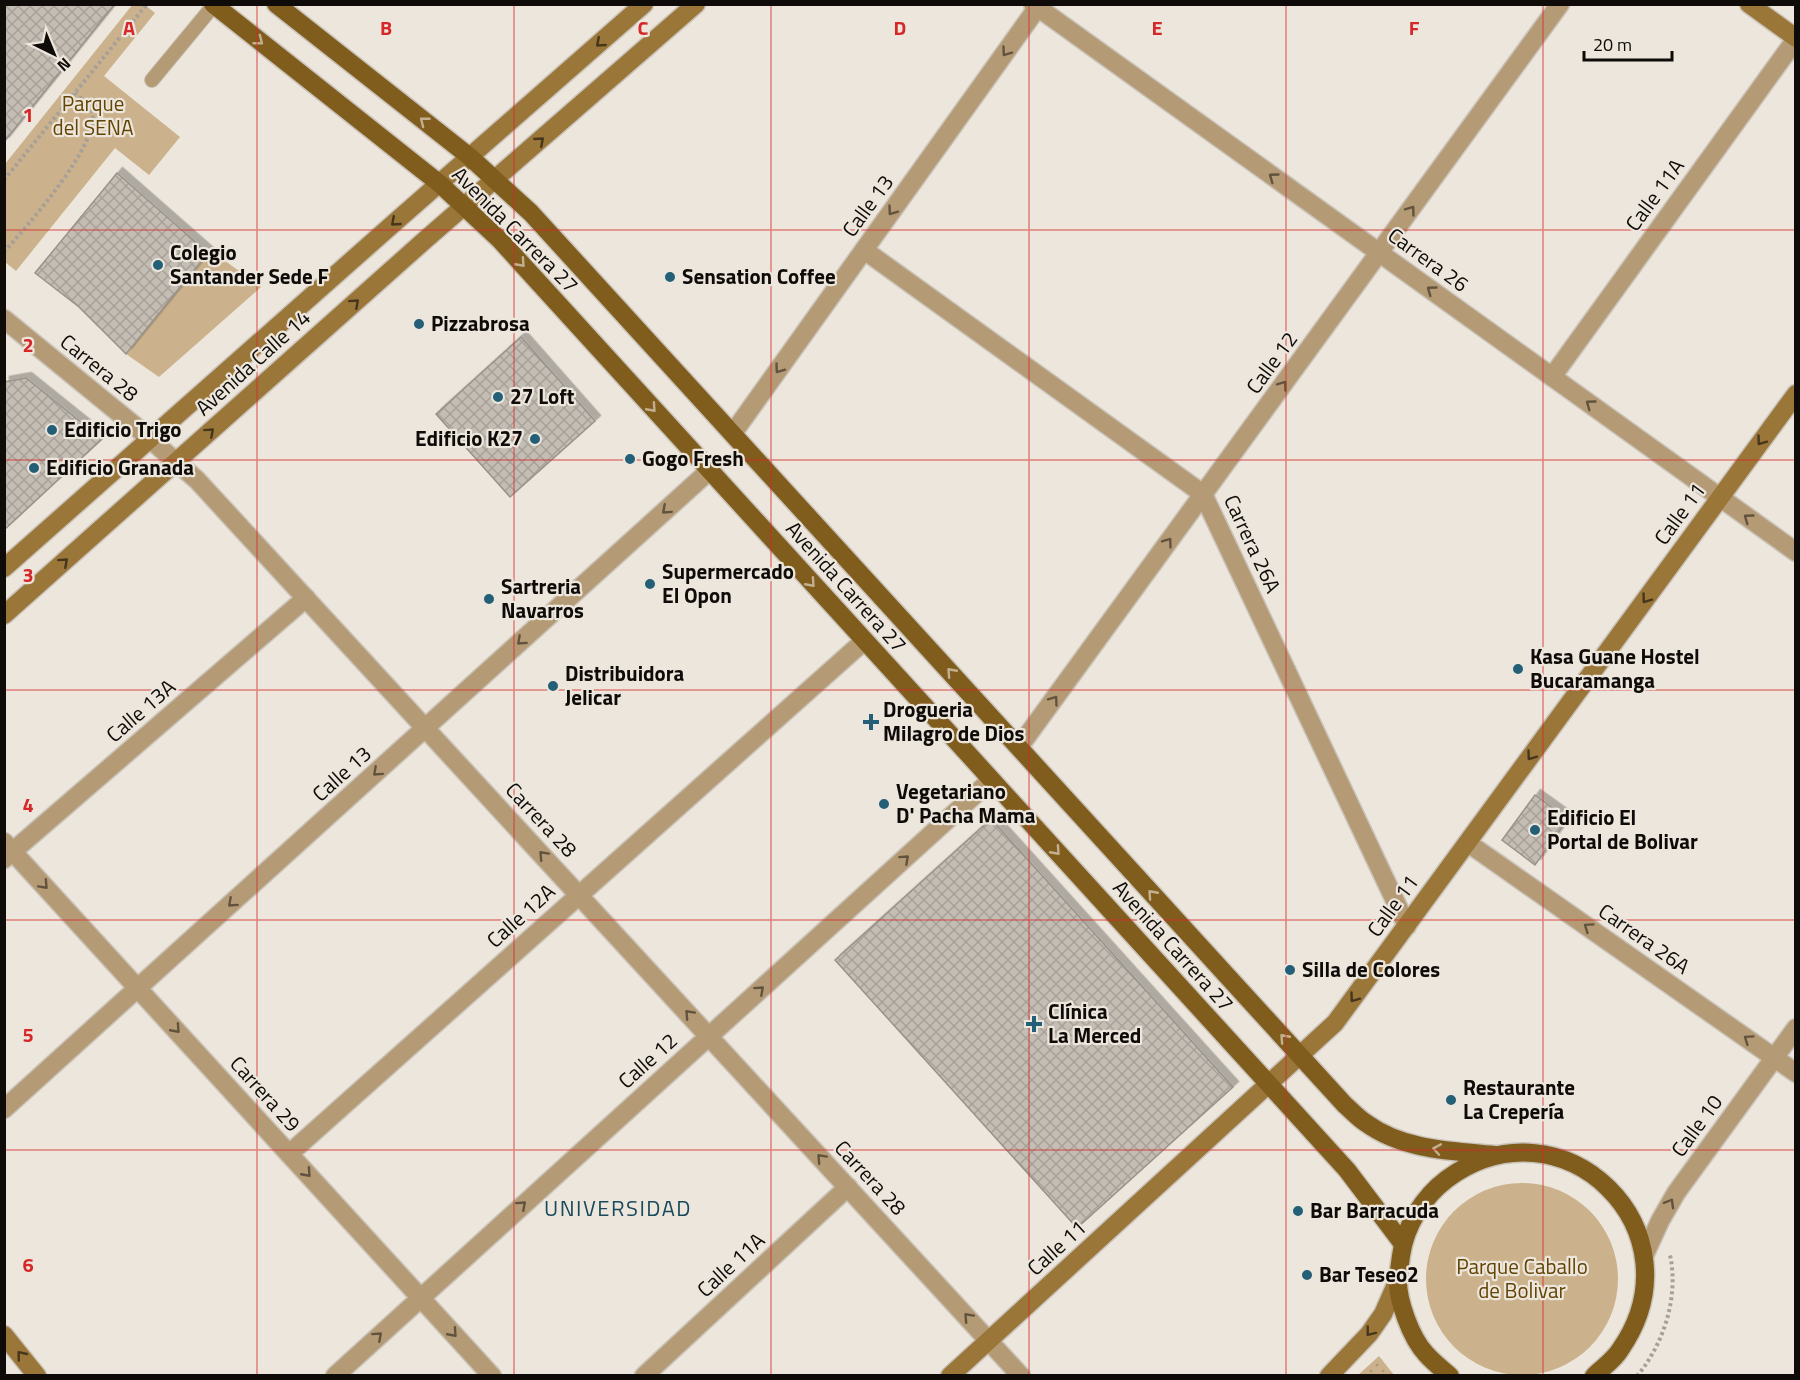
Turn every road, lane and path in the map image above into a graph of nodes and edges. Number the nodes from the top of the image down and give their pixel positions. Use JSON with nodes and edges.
{"nodes":[{"id":1,"x":147,"y":4,"type":"edge"},
{"id":2,"x":276,"y":4,"type":"edge"},
{"id":3,"x":644,"y":4,"type":"edge"},
{"id":4,"x":696,"y":4,"type":"edge"},
{"id":5,"x":1560,"y":4,"type":"edge"},
{"id":6,"x":1749,"y":4,"type":"edge"},
{"id":7,"x":213,"y":5,"type":"edge"},
{"id":8,"x":1037,"y":6,"type":"edge"},
{"id":9,"x":1796,"y":38,"type":"edge"},
{"id":10,"x":152,"y":80,"type":"dead end"},
{"id":11,"x":75,"y":93,"type":"junction"},
{"id":12,"x":470,"y":157,"type":"junction"},
{"id":13,"x":4,"y":180,"type":"edge"},
{"id":14,"x":496,"y":180,"type":"junction"},
{"id":15,"x":440,"y":184,"type":"junction"},
{"id":16,"x":465,"y":207,"type":"junction"},
{"id":17,"x":864,"y":250,"type":"junction"},
{"id":18,"x":4,"y":252,"type":"edge"},
{"id":19,"x":1379,"y":253,"type":"junction"},
{"id":20,"x":4,"y":319,"type":"edge"},
{"id":21,"x":1552,"y":377,"type":"junction"},
{"id":22,"x":1796,"y":394,"type":"edge"},
{"id":23,"x":733,"y":433,"type":"junction"},
{"id":24,"x":150,"y":439,"type":"junction"},
{"id":25,"x":177,"y":461,"type":"junction"},
{"id":26,"x":710,"y":471,"type":"junction"},
{"id":27,"x":1203,"y":494,"type":"junction"},
{"id":28,"x":1720,"y":498,"type":"junction"},
{"id":29,"x":1796,"y":552,"type":"edge"},
{"id":30,"x":4,"y":568,"type":"edge"},
{"id":31,"x":306,"y":598,"type":"junction"},
{"id":32,"x":4,"y":615,"type":"edge"},
{"id":33,"x":864,"y":641,"type":"junction"},
{"id":34,"x":426,"y":728,"type":"junction"},
{"id":35,"x":1019,"y":747,"type":"junction"},
{"id":36,"x":991,"y":780,"type":"junction"},
{"id":37,"x":1468,"y":843,"type":"junction"},
{"id":38,"x":7,"y":851,"type":"edge"},
{"id":39,"x":579,"y":895,"type":"junction"},
{"id":40,"x":1407,"y":926,"type":"junction"},
{"id":41,"x":138,"y":988,"type":"junction"},
{"id":42,"x":1796,"y":1028,"type":"edge"},
{"id":43,"x":709,"y":1036,"type":"junction"},
{"id":44,"x":1300,"y":1056,"type":"junction"},
{"id":45,"x":1774,"y":1058,"type":"junction"},
{"id":46,"x":1796,"y":1073,"type":"edge"},
{"id":47,"x":1269,"y":1084,"type":"junction"},
{"id":48,"x":4,"y":1109,"type":"edge"},
{"id":49,"x":290,"y":1154,"type":"junction"},
{"id":50,"x":1495,"y":1155,"type":"junction"},
{"id":51,"x":848,"y":1187,"type":"junction"},
{"id":52,"x":1660,"y":1221,"type":"junction"},
{"id":53,"x":1403,"y":1244,"type":"junction"},
{"id":54,"x":1644,"y":1256,"type":"junction"},
{"id":55,"x":1398,"y":1280,"type":"junction"},
{"id":56,"x":421,"y":1297,"type":"junction"},
{"id":57,"x":4,"y":1335,"type":"edge"},
{"id":58,"x":989,"y":1340,"type":"junction"},
{"id":59,"x":37,"y":1376,"type":"edge"},
{"id":60,"x":335,"y":1376,"type":"edge"},
{"id":61,"x":492,"y":1376,"type":"edge"},
{"id":62,"x":644,"y":1376,"type":"edge"},
{"id":63,"x":950,"y":1376,"type":"edge"},
{"id":64,"x":1021,"y":1376,"type":"edge"},
{"id":65,"x":1329,"y":1376,"type":"edge"},
{"id":66,"x":1450,"y":1376,"type":"edge"},
{"id":67,"x":1594,"y":1376,"type":"edge"},
{"id":68,"x":1637,"y":1376,"type":"edge"}],
"edges":[{"from":1,"to":11,"type":"path"},
{"from":12,"to":2,"type":"main road","name":"Avenida Carrera 27","one_way":true},
{"from":3,"to":12,"type":"main road","name":"Avenida Calle 14","one_way":true},
{"from":14,"to":4,"type":"main road","name":"Avenida Calle 14","one_way":true},
{"from":19,"to":5,"type":"street","name":"Calle 12","one_way":true},
{"from":6,"to":9,"type":"main road"},
{"from":7,"to":10,"type":"lane"},
{"from":7,"to":15,"type":"main road","name":"Avenida Carrera 27","one_way":true},
{"from":8,"to":17,"type":"street","name":"Calle 13","one_way":true},
{"from":19,"to":8,"type":"street","name":"Carrera 26","one_way":true},
{"from":9,"to":21,"type":"street","name":"Calle 11A"},
{"from":11,"to":13,"type":"path"},
{"from":11,"to":18,"type":"path"},
{"from":12,"to":14,"type":"main road","name":"Avenida Carrera 27"},
{"from":12,"to":15,"type":"main road","name":"Avenida Calle 14"},
{"from":14,"to":16,"type":"main road","name":"Avenida Calle 14"},
{"from":14,"to":23,"type":"main road","name":"Avenida Carrera 27"},
{"from":15,"to":16,"type":"main road","name":"Avenida Carrera 27"},
{"from":15,"to":24,"type":"main road","name":"Avenida Calle 14","one_way":true},
{"from":25,"to":16,"type":"main road","name":"Avenida Calle 14","one_way":true},
{"from":16,"to":26,"type":"main road","name":"Avenida Carrera 27","one_way":true},
{"from":17,"to":23,"type":"street","name":"Calle 13","one_way":true},
{"from":17,"to":27,"type":"street","name":"Carrera 26A"},
{"from":21,"to":19,"type":"street","name":"Carrera 26","one_way":true},
{"from":27,"to":19,"type":"street","name":"Calle 12","one_way":true},
{"from":20,"to":24,"type":"street","name":"Carrera 28"},
{"from":28,"to":21,"type":"street","name":"Carrera 26","one_way":true},
{"from":22,"to":28,"type":"main road","name":"Calle 11","one_way":true},
{"from":35,"to":23,"type":"main road","name":"Avenida Carrera 27","one_way":true},
{"from":24,"to":25,"type":"street","name":"Carrera 28"},
{"from":24,"to":30,"type":"main road","name":"Avenida Calle 14"},
{"from":25,"to":31,"type":"street","name":"Carrera 28"},
{"from":32,"to":25,"type":"main road","name":"Avenida Calle 14","one_way":true},
{"from":26,"to":33,"type":"main road","name":"Avenida Carrera 27","one_way":true},
{"from":26,"to":34,"type":"street","name":"Calle 13","one_way":true},
{"from":35,"to":27,"type":"street","name":"Calle 12","one_way":true},
{"from":27,"to":40,"type":"street","name":"Carrera 26A"},
{"from":29,"to":28,"type":"street","name":"Carrera 26","one_way":true},
{"from":28,"to":37,"type":"main road","name":"Calle 11","one_way":true},
{"from":31,"to":34,"type":"street","name":"Carrera 28"},
{"from":31,"to":38,"type":"street","name":"Calle 13A"},
{"from":33,"to":36,"type":"main road","name":"Avenida Carrera 27"},
{"from":33,"to":39,"type":"street","name":"Calle 12A"},
{"from":39,"to":34,"type":"street","name":"Carrera 28","one_way":true},
{"from":34,"to":41,"type":"street","name":"Calle 13","one_way":true},
{"from":44,"to":35,"type":"main road","name":"Avenida Carrera 27","one_way":true},
{"from":43,"to":36,"type":"street","name":"Calle 12","one_way":true},
{"from":36,"to":47,"type":"main road","name":"Avenida Carrera 27","one_way":true},
{"from":37,"to":40,"type":"main road","name":"Calle 11"},
{"from":45,"to":37,"type":"street","name":"Carrera 26A","one_way":true},
{"from":38,"to":41,"type":"street","name":"Carrera 29","one_way":true},
{"from":43,"to":39,"type":"street","name":"Carrera 28","one_way":true},
{"from":39,"to":49,"type":"street","name":"Calle 12A"},
{"from":40,"to":44,"type":"main road","name":"Calle 11","one_way":true},
{"from":41,"to":48,"type":"street","name":"Calle 13"},
{"from":41,"to":49,"type":"street","name":"Carrera 29","one_way":true},
{"from":42,"to":45,"type":"street","name":"Calle 10"},
{"from":51,"to":43,"type":"street","name":"Carrera 28","one_way":true},
{"from":56,"to":43,"type":"street","name":"Calle 12","one_way":true},
{"from":44,"to":47,"type":"main road","name":"Calle 11"},
{"from":50,"to":44,"type":"main road","name":"Avenida Carrera 27","one_way":true},
{"from":45,"to":46,"type":"street","name":"Carrera 26A"},
{"from":52,"to":45,"type":"street","name":"Calle 10","one_way":true},
{"from":47,"to":53,"type":"main road","name":"Avenida Carrera 27"},
{"from":47,"to":58,"type":"main road","name":"Calle 11"},
{"from":49,"to":56,"type":"street","name":"Carrera 29","one_way":true},
{"from":50,"to":53,"type":"main road"},
{"from":50,"to":54,"type":"main road"},
{"from":58,"to":51,"type":"street","name":"Carrera 28","one_way":true},
{"from":51,"to":62,"type":"street","name":"Calle 11A"},
{"from":52,"to":54,"type":"street","name":"Calle 10"},
{"from":52,"to":68,"type":"path"},
{"from":53,"to":55,"type":"main road"},
{"from":54,"to":67,"type":"main road"},
{"from":55,"to":65,"type":"main road","one_way":true},
{"from":55,"to":66,"type":"main road"},
{"from":60,"to":56,"type":"street","name":"Calle 12","one_way":true},
{"from":56,"to":61,"type":"street","name":"Carrera 29","one_way":true},
{"from":59,"to":57,"type":"main road","one_way":true},
{"from":58,"to":63,"type":"main road","name":"Calle 11"},
{"from":58,"to":64,"type":"street","name":"Carrera 28"}]}
